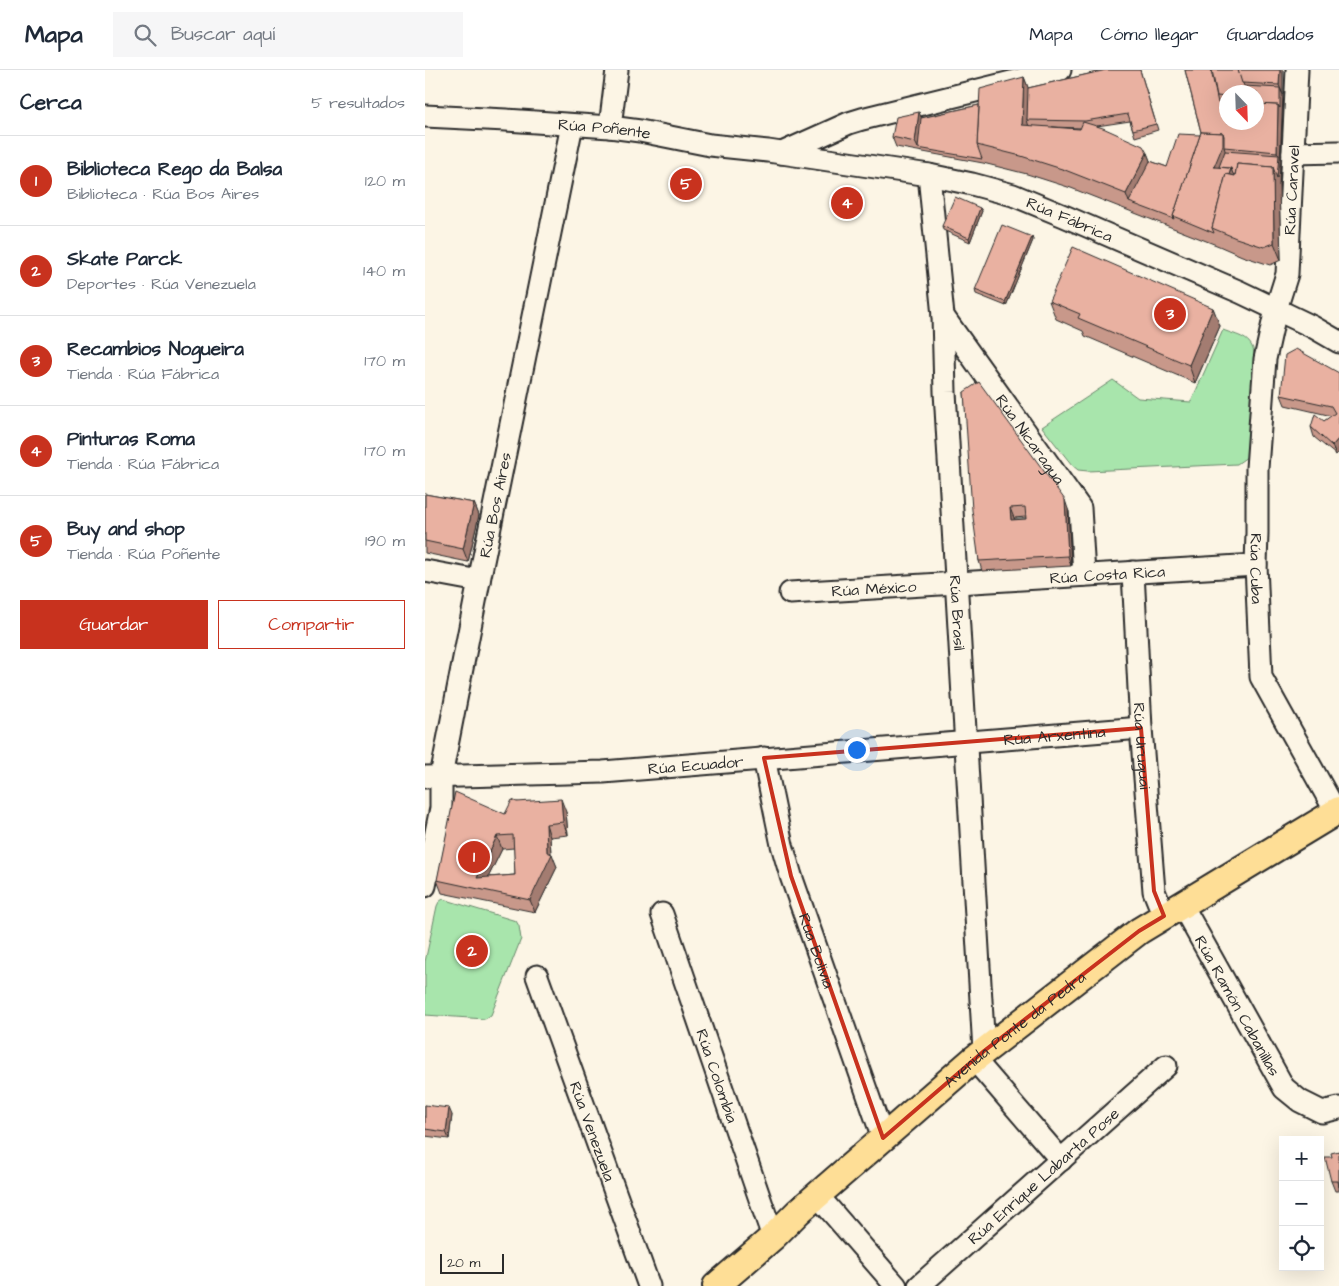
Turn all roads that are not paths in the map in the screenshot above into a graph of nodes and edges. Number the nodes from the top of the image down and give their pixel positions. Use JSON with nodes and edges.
{"nodes":[{"id":1,"x":617,"y":70,"type":"edge"},
{"id":2,"x":1060,"y":70,"type":"edge"},
{"id":3,"x":1297,"y":70,"type":"edge"},
{"id":4,"x":425,"y":116,"type":"edge"},
{"id":5,"x":849,"y":123,"type":"junction"},
{"id":6,"x":572,"y":125,"type":"junction"},
{"id":7,"x":610,"y":127,"type":"junction"},
{"id":8,"x":1339,"y":152,"type":"edge"},
{"id":9,"x":782,"y":153,"type":"junction"},
{"id":10,"x":1293,"y":153,"type":"junction"},
{"id":11,"x":851,"y":164,"type":"junction"},
{"id":12,"x":929,"y":175,"type":"junction"},
{"id":13,"x":1276,"y":309,"type":"junction"},
{"id":14,"x":943,"y":316,"type":"junction"},
{"id":15,"x":1339,"y":342,"type":"edge"},
{"id":16,"x":1255,"y":565,"type":"junction"},
{"id":17,"x":425,"y":571,"type":"edge"},
{"id":18,"x":1133,"y":572,"type":"junction"},
{"id":19,"x":1084,"y":575,"type":"junction"},
{"id":20,"x":479,"y":581,"type":"junction"},
{"id":21,"x":957,"y":584,"type":"junction"},
{"id":22,"x":790,"y":593,"type":"dead end"},
{"id":23,"x":1141,"y":728,"type":"junction"},
{"id":24,"x":967,"y":742,"type":"junction"},
{"id":25,"x":765,"y":758,"type":"junction"},
{"id":26,"x":433,"y":777,"type":"edge"},
{"id":27,"x":1337,"y":811,"type":"edge"},
{"id":28,"x":425,"y":886,"type":"edge"},
{"id":29,"x":1173,"y":910,"type":"junction"},
{"id":30,"x":662,"y":914,"type":"dead end"},
{"id":31,"x":537,"y":976,"type":"dead end"},
{"id":32,"x":979,"y":1055,"type":"junction"},
{"id":33,"x":1167,"y":1066,"type":"dead end"},
{"id":34,"x":1339,"y":1108,"type":"edge"},
{"id":35,"x":883,"y":1138,"type":"junction"},
{"id":36,"x":1061,"y":1160,"type":"junction"},
{"id":37,"x":818,"y":1196,"type":"junction"},
{"id":38,"x":773,"y":1237,"type":"junction"},
{"id":39,"x":649,"y":1286,"type":"edge"},
{"id":40,"x":716,"y":1286,"type":"edge"},
{"id":41,"x":896,"y":1286,"type":"edge"},
{"id":42,"x":919,"y":1286,"type":"edge"}],
"edges":[{"from":1,"to":7,"type":"street"},
{"from":2,"to":5,"type":"street"},
{"from":3,"to":10,"type":"street","name":"Rúa Caravel"},
{"from":4,"to":6,"type":"street","name":"Rúa Poñente"},
{"from":5,"to":9,"type":"street"},
{"from":5,"to":11,"type":"street"},
{"from":6,"to":7,"type":"street","name":"Rúa Poñente"},
{"from":6,"to":20,"type":"street","name":"Rúa Bos Aires"},
{"from":7,"to":9,"type":"street","name":"Rúa Poñente"},
{"from":8,"to":10,"type":"street"},
{"from":9,"to":11,"type":"street","name":"Rúa Fábrica"},
{"from":10,"to":13,"type":"street","name":"Rúa Caravel"},
{"from":11,"to":12,"type":"street","name":"Rúa Fábrica"},
{"from":12,"to":13,"type":"street","name":"Rúa Fábrica"},
{"from":12,"to":14,"type":"street","name":"Rúa Brasil"},
{"from":13,"to":15,"type":"street","name":"Rúa Fábrica"},
{"from":13,"to":16,"type":"street","name":"Rúa Cuba"},
{"from":14,"to":19,"type":"street","name":"Rúa Nicaragua"},
{"from":14,"to":21,"type":"street","name":"Rúa Brasil"},
{"from":16,"to":18,"type":"street","name":"Rúa Costa Rica"},
{"from":16,"to":27,"type":"street","name":"Rúa Cuba"},
{"from":17,"to":20,"type":"street"},
{"from":18,"to":19,"type":"street","name":"Rúa Costa Rica"},
{"from":18,"to":23,"type":"street","name":"Rúa Uruguai"},
{"from":19,"to":21,"type":"street","name":"Rúa Costa Rica"},
{"from":20,"to":26,"type":"street","name":"Rúa Bos Aires"},
{"from":21,"to":22,"type":"street","name":"Rúa México"},
{"from":21,"to":24,"type":"street","name":"Rúa Brasil"},
{"from":23,"to":24,"type":"street","name":"Rúa Arxentina"},
{"from":23,"to":29,"type":"street","name":"Rúa Uruguai"},
{"from":24,"to":25,"type":"street","name":"Rúa Ecuador"},
{"from":24,"to":32,"type":"street","name":"Rúa Brasil"},
{"from":25,"to":26,"type":"street","name":"Rúa Ecuador"},
{"from":25,"to":35,"type":"street","name":"Rúa Bolivia"},
{"from":26,"to":28,"type":"street","name":"Rúa Bos Aires"},
{"from":27,"to":29,"type":"main road","name":"Avenida Ponte da Pedra"},
{"from":29,"to":32,"type":"main road","name":"Avenida Ponte da Pedra"},
{"from":29,"to":34,"type":"street","name":"Rúa Ramón Cabanillas"},
{"from":30,"to":38,"type":"street","name":"Rúa Colombia"},
{"from":31,"to":39,"type":"street","name":"Rúa Venezuela"},
{"from":32,"to":35,"type":"main road","name":"Avenida Ponte da Pedra"},
{"from":32,"to":36,"type":"street"},
{"from":33,"to":36,"type":"street","name":"Rúa Enrique Labarta Pose"},
{"from":35,"to":37,"type":"main road","name":"Avenida Ponte da Pedra"},
{"from":36,"to":42,"type":"street","name":"Rúa Enrique Labarta Pose"},
{"from":37,"to":38,"type":"main road","name":"Avenida Ponte da Pedra"},
{"from":37,"to":41,"type":"street"},
{"from":38,"to":40,"type":"main road","name":"Avenida Ponte da Pedra"}]}
